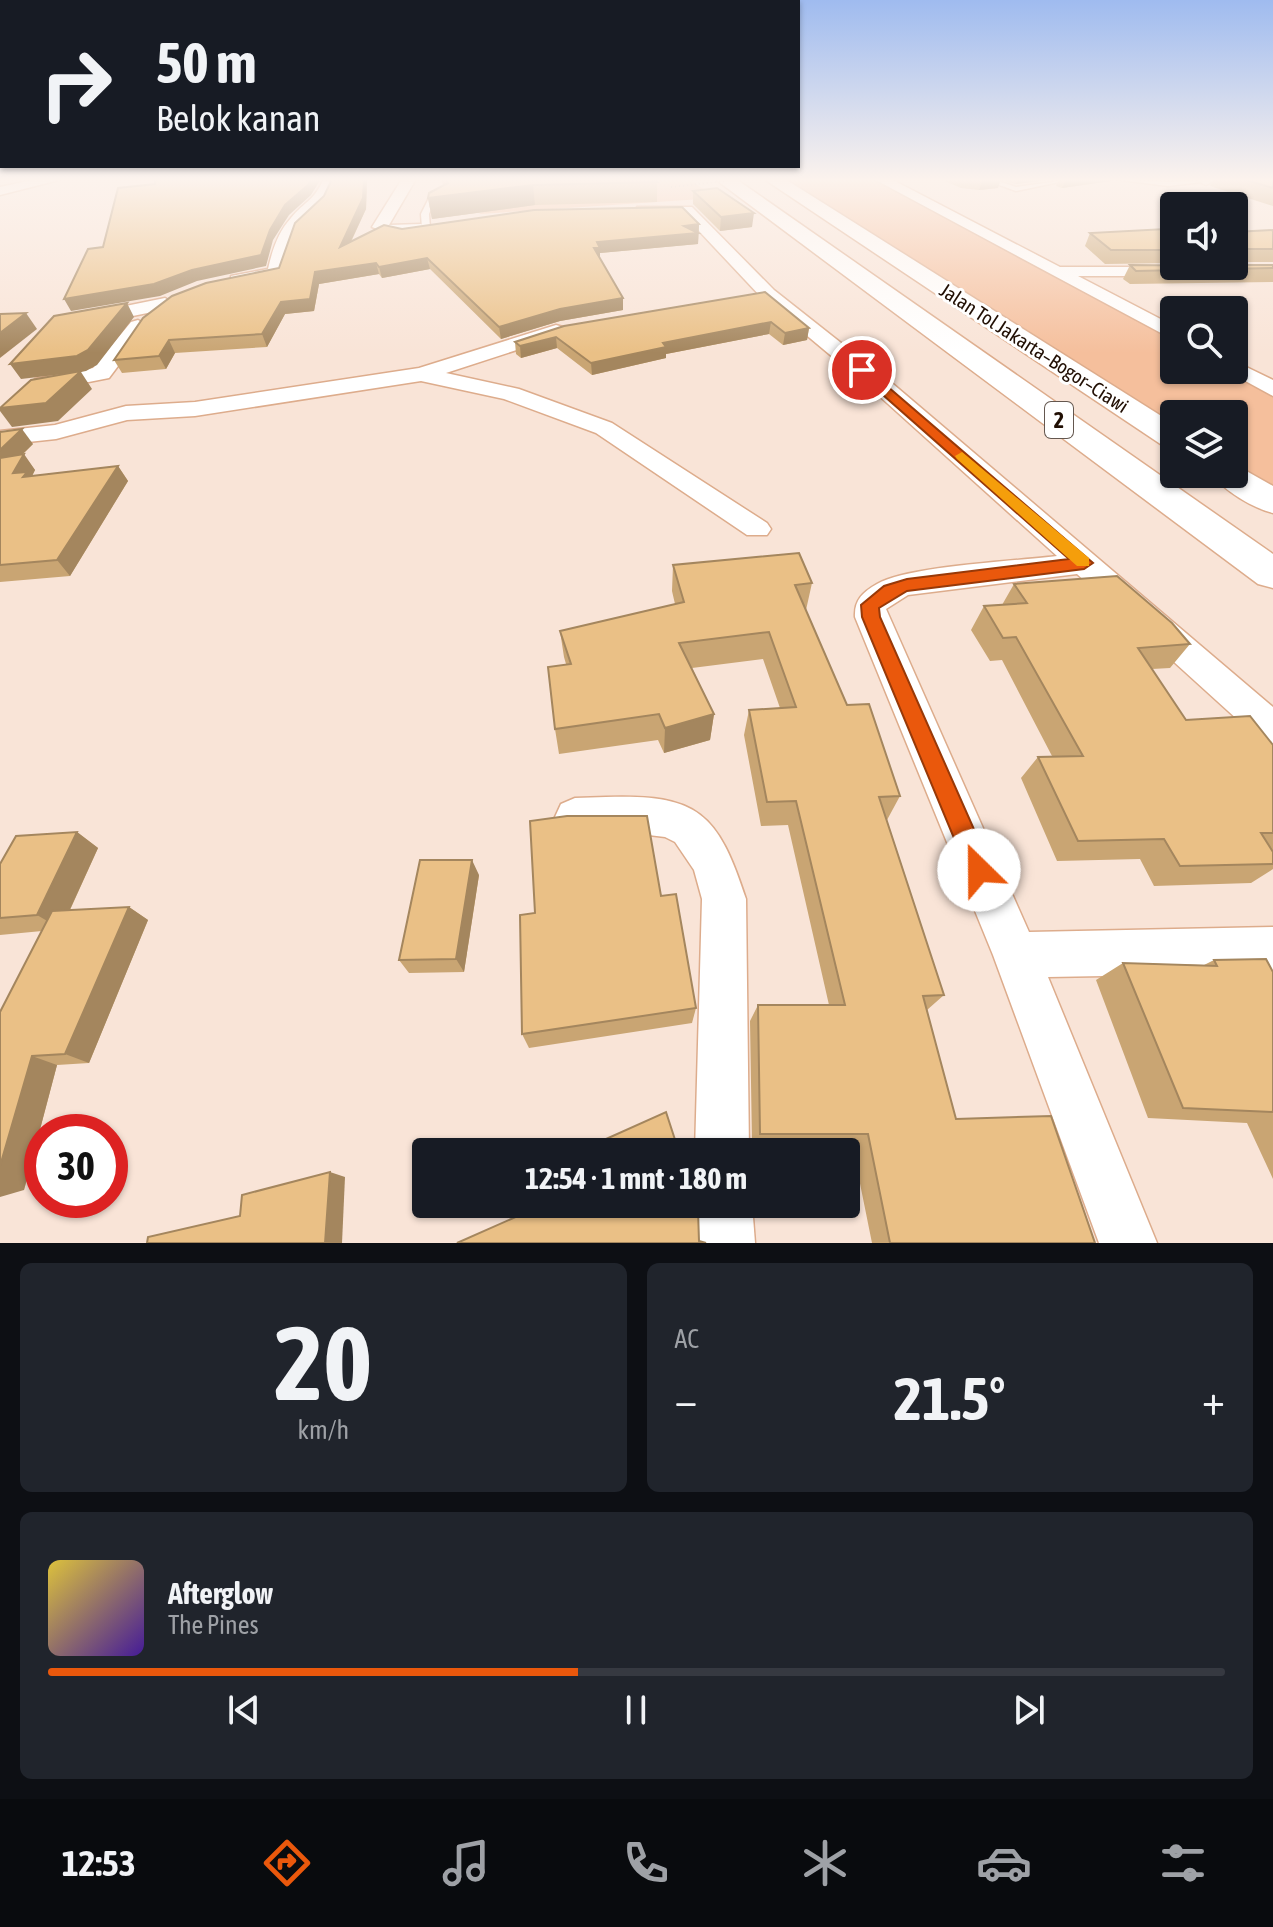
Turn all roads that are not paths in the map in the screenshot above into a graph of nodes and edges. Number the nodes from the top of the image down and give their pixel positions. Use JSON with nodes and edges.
{"nodes":[{"id":1,"x":288,"y":237,"type":"edge"},
{"id":2,"x":709,"y":237,"type":"edge"},
{"id":3,"x":793,"y":237,"type":"edge"},
{"id":4,"x":804,"y":237,"type":"edge"},
{"id":5,"x":863,"y":237,"type":"edge"},
{"id":6,"x":994,"y":237,"type":"edge"},
{"id":7,"x":844,"y":266,"type":"junction"},
{"id":8,"x":1060,"y":271,"type":"junction"},
{"id":9,"x":1160,"y":271,"type":"edge"},
{"id":10,"x":214,"y":284,"type":"edge"},
{"id":11,"x":87,"y":319,"type":"edge"},
{"id":12,"x":1160,"y":326,"type":"edge"},
{"id":13,"x":575,"y":327,"type":"edge"},
{"id":14,"x":422,"y":374,"type":"junction"},
{"id":15,"x":1248,"y":375,"type":"edge"},
{"id":16,"x":1273,"y":389,"type":"edge"},
{"id":17,"x":25,"y":393,"type":"edge"},
{"id":18,"x":1160,"y":429,"type":"edge"},
{"id":19,"x":0,"y":438,"type":"edge"},
{"id":20,"x":1248,"y":486,"type":"edge"},
{"id":21,"x":1273,"y":502,"type":"edge"},
{"id":22,"x":757,"y":529,"type":"dead end"},
{"id":23,"x":1084,"y":563,"type":"junction"},
{"id":24,"x":1273,"y":574,"type":"edge"},
{"id":25,"x":1273,"y":729,"type":"edge"},
{"id":26,"x":575,"y":817,"type":"edge"},
{"id":27,"x":1273,"y":950,"type":"edge"},
{"id":28,"x":1016,"y":955,"type":"junction"},
{"id":29,"x":722,"y":1138,"type":"edge"},
{"id":30,"x":725,"y":1218,"type":"edge"},
{"id":31,"x":726,"y":1243,"type":"edge"},
{"id":32,"x":1128,"y":1243,"type":"edge"}],
"edges":[{"from":1,"to":10,"type":"street"},
{"from":2,"to":23,"type":"street"},
{"from":3,"to":7,"type":"highway"},
{"from":4,"to":7,"type":"highway","name":"Jalan Tol Jakarta–Bogor–Ciawi","number":"2"},
{"from":5,"to":18,"type":"highway","name":"Jalan Tol Jakarta–Bogor–Ciawi","number":"2"},
{"from":6,"to":8,"type":"street"},
{"from":7,"to":24,"type":"highway","name":"Jalan Tol Jakarta–Bogor–Ciawi","number":"2"},
{"from":8,"to":9,"type":"street"},
{"from":8,"to":12,"type":"street"},
{"from":11,"to":17,"type":"street"},
{"from":13,"to":14,"type":"street"},
{"from":14,"to":19,"type":"street"},
{"from":14,"to":22,"type":"street"},
{"from":15,"to":16,"type":"street"},
{"from":20,"to":21,"type":"highway"},
{"from":23,"to":25,"type":"street"},
{"from":23,"to":28,"type":"street"},
{"from":26,"to":29,"type":"street"},
{"from":27,"to":28,"type":"street"},
{"from":28,"to":32,"type":"street"},
{"from":30,"to":31,"type":"street"}]}
